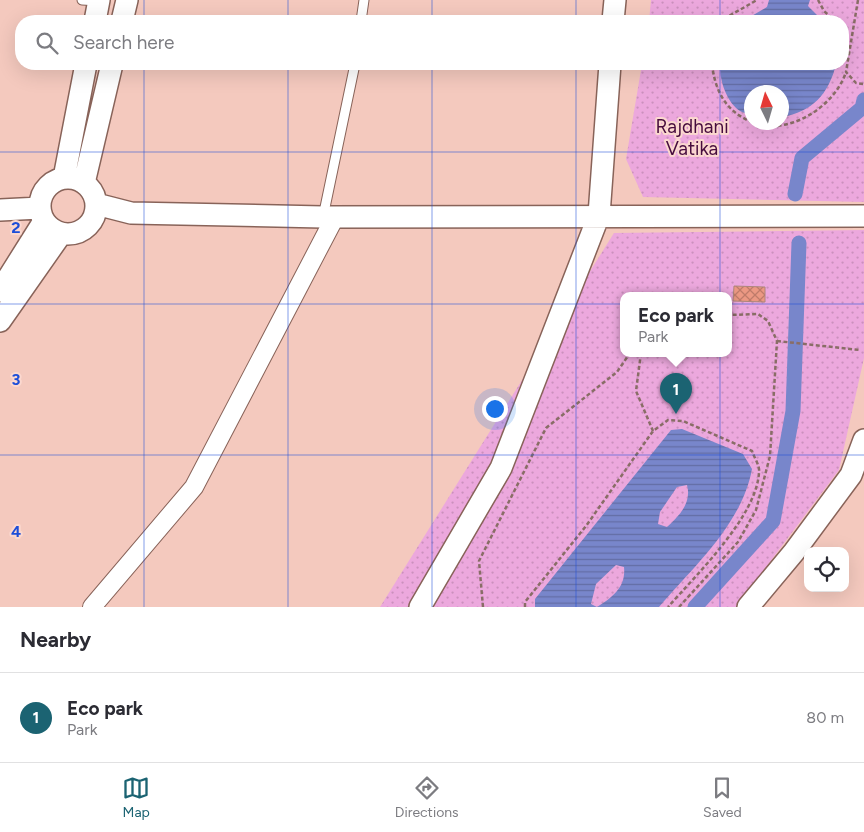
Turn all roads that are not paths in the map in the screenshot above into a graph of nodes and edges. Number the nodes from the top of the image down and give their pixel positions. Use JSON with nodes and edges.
{"nodes":[{"id":1,"x":127,"y":0,"type":"edge"},
{"id":2,"x":364,"y":0,"type":"edge"},
{"id":3,"x":615,"y":0,"type":"edge"},
{"id":4,"x":123,"y":15,"type":"edge"},
{"id":5,"x":362,"y":15,"type":"edge"},
{"id":6,"x":614,"y":15,"type":"edge"},
{"id":7,"x":85,"y":70,"type":"edge"},
{"id":8,"x":110,"y":70,"type":"edge"},
{"id":9,"x":354,"y":70,"type":"edge"},
{"id":10,"x":610,"y":70,"type":"edge"},
{"id":11,"x":74,"y":181,"type":"junction"},
{"id":12,"x":96,"y":204,"type":"junction"},
{"id":13,"x":0,"y":210,"type":"edge"},
{"id":14,"x":42,"y":214,"type":"junction"},
{"id":15,"x":599,"y":214,"type":"junction"},
{"id":16,"x":864,"y":216,"type":"edge"},
{"id":17,"x":329,"y":217,"type":"junction"},
{"id":18,"x":62,"y":234,"type":"junction"},
{"id":19,"x":0,"y":291,"type":"edge"},
{"id":20,"x":0,"y":321,"type":"edge"},
{"id":21,"x":864,"y":440,"type":"edge"},
{"id":22,"x":92,"y":607,"type":"edge"},
{"id":23,"x":420,"y":607,"type":"edge"},
{"id":24,"x":748,"y":607,"type":"edge"}],
"edges":[{"from":1,"to":4,"type":"street"},
{"from":2,"to":5,"type":"lane"},
{"from":3,"to":6,"type":"street"},
{"from":7,"to":11,"type":"street"},
{"from":8,"to":11,"type":"street"},
{"from":9,"to":17,"type":"lane"},
{"from":10,"to":15,"type":"street"},
{"from":11,"to":12,"type":"street"},
{"from":11,"to":14,"type":"street"},
{"from":12,"to":17,"type":"street"},
{"from":12,"to":18,"type":"street"},
{"from":13,"to":14,"type":"street"},
{"from":14,"to":18,"type":"street"},
{"from":14,"to":19,"type":"street"},
{"from":15,"to":16,"type":"street"},
{"from":15,"to":17,"type":"street"},
{"from":15,"to":23,"type":"street"},
{"from":17,"to":22,"type":"street"},
{"from":18,"to":20,"type":"street"},
{"from":21,"to":24,"type":"street"}]}
